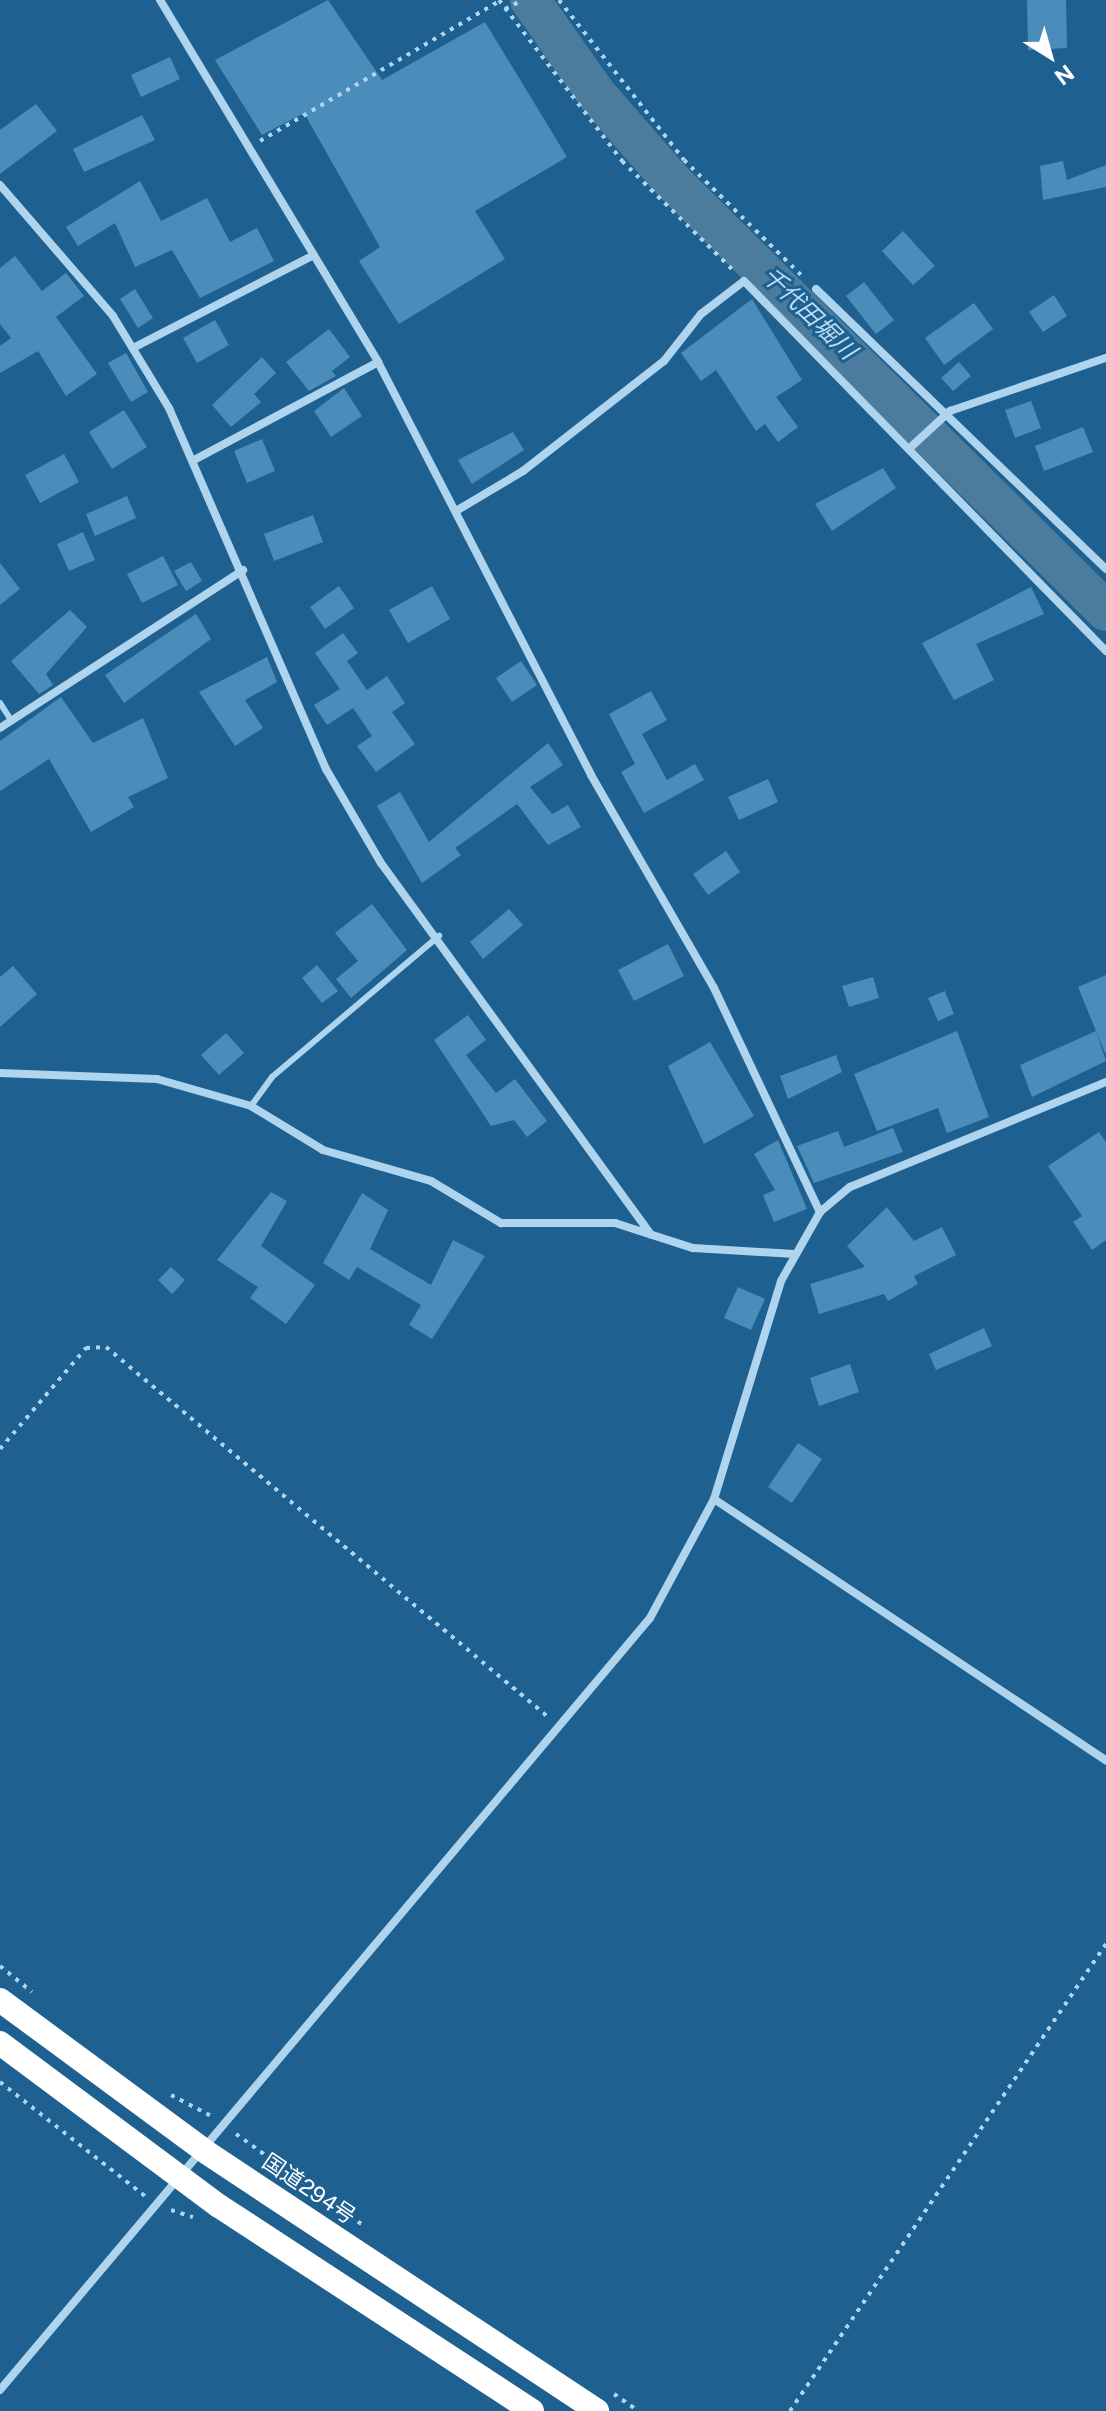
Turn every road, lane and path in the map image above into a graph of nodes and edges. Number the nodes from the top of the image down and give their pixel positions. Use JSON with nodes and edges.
{"nodes":[{"id":1,"x":160,"y":0,"type":"edge"},
{"id":2,"x":500,"y":0,"type":"edge"},
{"id":3,"x":523,"y":0,"type":"edge"},
{"id":4,"x":559,"y":0,"type":"edge"},
{"id":5,"x":505,"y":9,"type":"junction"},
{"id":6,"x":249,"y":148,"type":"junction"},
{"id":7,"x":0,"y":185,"type":"edge"},
{"id":8,"x":314,"y":255,"type":"junction"},
{"id":9,"x":744,"y":281,"type":"junction"},
{"id":10,"x":816,"y":289,"type":"joint"},
{"id":11,"x":133,"y":348,"type":"junction"},
{"id":12,"x":1106,"y":358,"type":"edge"},
{"id":13,"x":378,"y":362,"type":"junction"},
{"id":14,"x":950,"y":411,"type":"junction"},
{"id":15,"x":912,"y":446,"type":"junction"},
{"id":16,"x":194,"y":460,"type":"junction"},
{"id":17,"x":456,"y":511,"type":"junction"},
{"id":18,"x":1106,"y":569,"type":"edge"},
{"id":19,"x":243,"y":570,"type":"junction"},
{"id":20,"x":1106,"y":651,"type":"edge"},
{"id":21,"x":0,"y":703,"type":"edge"},
{"id":22,"x":11,"y":720,"type":"junction"},
{"id":23,"x":0,"y":728,"type":"edge"},
{"id":24,"x":439,"y":936,"type":"junction"},
{"id":25,"x":0,"y":1073,"type":"edge"},
{"id":26,"x":1106,"y":1082,"type":"edge"},
{"id":27,"x":251,"y":1106,"type":"junction"},
{"id":28,"x":820,"y":1212,"type":"junction"},
{"id":29,"x":651,"y":1234,"type":"junction"},
{"id":30,"x":794,"y":1254,"type":"junction"},
{"id":31,"x":0,"y":1449,"type":"edge"},
{"id":32,"x":714,"y":1499,"type":"junction"},
{"id":33,"x":562,"y":1729,"type":"junction"},
{"id":34,"x":1106,"y":1760,"type":"edge"},
{"id":35,"x":1106,"y":1944,"type":"edge"},
{"id":36,"x":0,"y":2000,"type":"edge"},
{"id":37,"x":0,"y":2043,"type":"edge"},
{"id":38,"x":0,"y":2082,"type":"edge"},
{"id":39,"x":206,"y":2152,"type":"junction"},
{"id":40,"x":182,"y":2180,"type":"junction"},
{"id":41,"x":157,"y":2206,"type":"junction"},
{"id":42,"x":0,"y":2390,"type":"edge"},
{"id":43,"x":532,"y":2411,"type":"edge"},
{"id":44,"x":597,"y":2411,"type":"edge"},
{"id":45,"x":790,"y":2411,"type":"edge"}],
"edges":[{"from":1,"to":6,"type":"street"},
{"from":2,"to":5,"type":"path"},
{"from":2,"to":6,"type":"path"},
{"from":3,"to":5,"type":"path"},
{"from":4,"to":10,"type":"path"},
{"from":5,"to":9,"type":"path"},
{"from":6,"to":8,"type":"street"},
{"from":7,"to":11,"type":"street"},
{"from":8,"to":11,"type":"street"},
{"from":8,"to":13,"type":"street"},
{"from":9,"to":15,"type":"street"},
{"from":9,"to":17,"type":"street"},
{"from":10,"to":14,"type":"street"},
{"from":11,"to":16,"type":"street"},
{"from":12,"to":14,"type":"street"},
{"from":13,"to":16,"type":"street"},
{"from":13,"to":17,"type":"street"},
{"from":14,"to":15,"type":"street"},
{"from":14,"to":18,"type":"street"},
{"from":15,"to":20,"type":"street"},
{"from":16,"to":19,"type":"street"},
{"from":17,"to":28,"type":"street"},
{"from":19,"to":22,"type":"street"},
{"from":19,"to":24,"type":"street"},
{"from":21,"to":22,"type":"lane"},
{"from":22,"to":23,"type":"street"},
{"from":24,"to":27,"type":"lane"},
{"from":24,"to":29,"type":"street"},
{"from":25,"to":27,"type":"street"},
{"from":26,"to":28,"type":"street"},
{"from":27,"to":29,"type":"street"},
{"from":28,"to":30,"type":"street"},
{"from":29,"to":30,"type":"street"},
{"from":30,"to":32,"type":"street"},
{"from":31,"to":33,"type":"path"},
{"from":32,"to":33,"type":"street"},
{"from":32,"to":34,"type":"street"},
{"from":33,"to":39,"type":"street"},
{"from":35,"to":45,"type":"path"},
{"from":36,"to":39,"type":"highway","name":"国道294号"},
{"from":37,"to":40,"type":"highway"},
{"from":38,"to":41,"type":"path"},
{"from":39,"to":40,"type":"street"},
{"from":39,"to":44,"type":"highway","name":"国道294号"},
{"from":40,"to":41,"type":"street"},
{"from":40,"to":43,"type":"highway"},
{"from":41,"to":42,"type":"street"}]}
